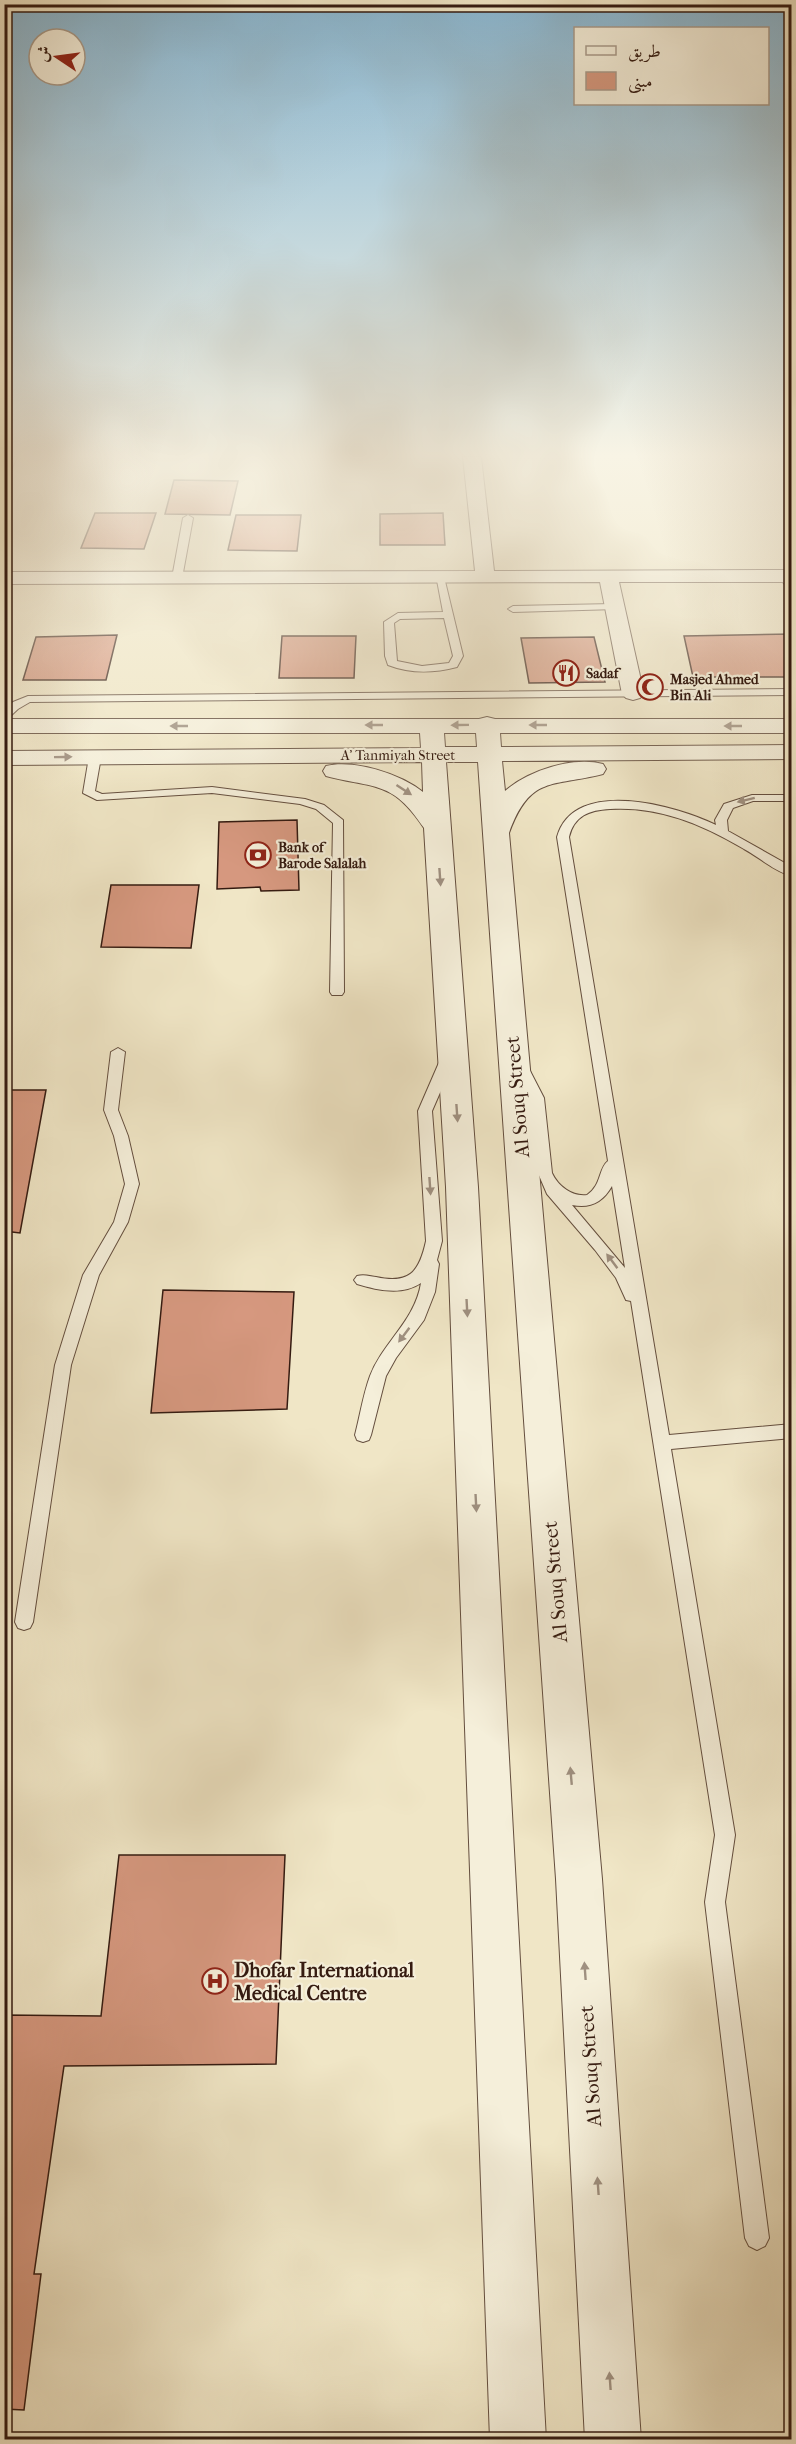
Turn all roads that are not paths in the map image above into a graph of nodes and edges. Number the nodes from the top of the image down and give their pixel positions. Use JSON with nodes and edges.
{"nodes":[{"id":1,"x":178,"y":571,"type":"edge"},
{"id":2,"x":484,"y":571,"type":"edge"},
{"id":3,"x":608,"y":576,"type":"junction"},
{"id":4,"x":439,"y":577,"type":"junction"},
{"id":5,"x":485,"y":577,"type":"junction"},
{"id":6,"x":4,"y":578,"type":"edge"},
{"id":7,"x":177,"y":578,"type":"junction"},
{"id":8,"x":788,"y":580,"type":"edge"},
{"id":9,"x":614,"y":607,"type":"junction"},
{"id":10,"x":513,"y":609,"type":"dead end"},
{"id":11,"x":448,"y":615,"type":"junction"},
{"id":12,"x":792,"y":692,"type":"edge"},
{"id":13,"x":633,"y":694,"type":"junction"},
{"id":14,"x":4,"y":719,"type":"edge"},
{"id":15,"x":4,"y":726,"type":"edge"},
{"id":16,"x":792,"y":726,"type":"edge"},
{"id":17,"x":488,"y":739,"type":"junction"},
{"id":18,"x":433,"y":740,"type":"junction"},
{"id":19,"x":699,"y":752,"type":"junction"},
{"id":20,"x":792,"y":752,"type":"edge"},
{"id":21,"x":245,"y":756,"type":"junction"},
{"id":22,"x":95,"y":757,"type":"junction"},
{"id":23,"x":4,"y":758,"type":"edge"},
{"id":24,"x":792,"y":798,"type":"edge"},
{"id":25,"x":437,"y":828,"type":"junction"},
{"id":26,"x":723,"y":830,"type":"junction"},
{"id":27,"x":496,"y":833,"type":"junction"},
{"id":28,"x":791,"y":873,"type":"edge"},
{"id":29,"x":337,"y":992,"type":"dead end"},
{"id":30,"x":452,"y":1050,"type":"junction"},
{"id":31,"x":513,"y":1050,"type":"junction"},
{"id":32,"x":118,"y":1053,"type":"dead end"},
{"id":33,"x":613,"y":1150,"type":"junction"},
{"id":34,"x":545,"y":1173,"type":"junction"},
{"id":35,"x":431,"y":1261,"type":"junction"},
{"id":36,"x":362,"y":1280,"type":"dead end"},
{"id":37,"x":639,"y":1312,"type":"junction"},
{"id":38,"x":792,"y":1431,"type":"edge"},
{"id":39,"x":363,"y":1435,"type":"dead end"},
{"id":40,"x":661,"y":1443,"type":"junction"},
{"id":41,"x":24,"y":1622,"type":"dead end"},
{"id":42,"x":757,"y":2238,"type":"dead end"},
{"id":43,"x":518,"y":2439,"type":"edge"},
{"id":44,"x":614,"y":2439,"type":"edge"}],
"edges":[{"from":1,"to":7,"type":"lane"},
{"from":2,"to":5,"type":"street"},
{"from":3,"to":5,"type":"street"},
{"from":3,"to":8,"type":"street"},
{"from":3,"to":9,"type":"street"},
{"from":4,"to":5,"type":"street"},
{"from":4,"to":7,"type":"street"},
{"from":4,"to":11,"type":"lane"},
{"from":6,"to":7,"type":"street"},
{"from":9,"to":10,"type":"lane"},
{"from":9,"to":13,"type":"street"},
{"from":11,"to":11,"type":"lane"},
{"from":12,"to":13,"type":"lane"},
{"from":13,"to":14,"type":"lane"},
{"from":18,"to":15,"type":"street","name":"A' Tanmiyah Street","one_way":true},
{"from":16,"to":17,"type":"street","name":"A' Tanmiyah Street","one_way":true},
{"from":17,"to":18,"type":"street","name":"A' Tanmiyah Street"},
{"from":17,"to":19,"type":"street","name":"A' Tanmiyah Street"},
{"from":17,"to":27,"type":"street","name":"Al Souq Street"},
{"from":18,"to":21,"type":"street","name":"A' Tanmiyah Street"},
{"from":18,"to":25,"type":"street"},
{"from":19,"to":20,"type":"street","name":"A' Tanmiyah Street"},
{"from":19,"to":27,"type":"street"},
{"from":21,"to":22,"type":"street","name":"A' Tanmiyah Street"},
{"from":21,"to":25,"type":"street","one_way":true},
{"from":23,"to":22,"type":"street","name":"A' Tanmiyah Street","one_way":true},
{"from":22,"to":29,"type":"lane"},
{"from":24,"to":26,"type":"lane","one_way":true},
{"from":25,"to":30,"type":"street","one_way":true},
{"from":26,"to":28,"type":"lane"},
{"from":26,"to":33,"type":"lane"},
{"from":27,"to":31,"type":"street","name":"Al Souq Street"},
{"from":30,"to":35,"type":"lane","one_way":true},
{"from":30,"to":43,"type":"street","one_way":true},
{"from":31,"to":34,"type":"lane"},
{"from":44,"to":31,"type":"street","name":"Al Souq Street","one_way":true},
{"from":32,"to":41,"type":"lane"},
{"from":33,"to":34,"type":"lane"},
{"from":33,"to":37,"type":"lane"},
{"from":37,"to":34,"type":"lane","one_way":true},
{"from":35,"to":36,"type":"lane"},
{"from":35,"to":39,"type":"lane","one_way":true},
{"from":37,"to":40,"type":"lane"},
{"from":38,"to":40,"type":"lane"},
{"from":40,"to":42,"type":"lane"}]}
